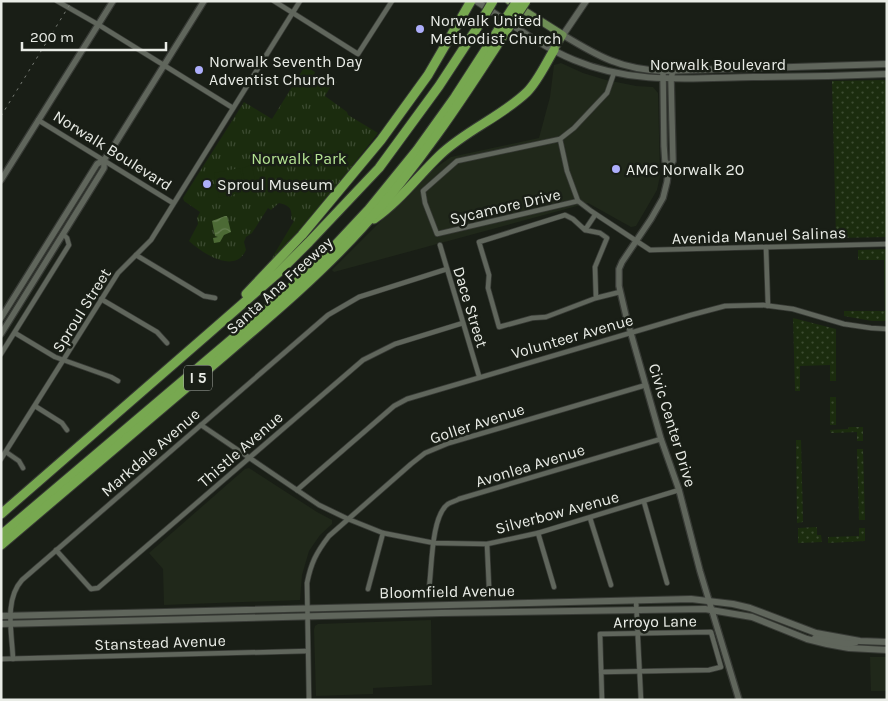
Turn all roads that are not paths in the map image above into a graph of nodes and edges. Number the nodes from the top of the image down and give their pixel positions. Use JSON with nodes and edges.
{"nodes":[{"id":1,"x":57,"y":1,"type":"edge"},
{"id":2,"x":113,"y":1,"type":"edge"},
{"id":3,"x":204,"y":1,"type":"edge"},
{"id":4,"x":274,"y":1,"type":"edge"},
{"id":5,"x":300,"y":1,"type":"edge"},
{"id":6,"x":392,"y":1,"type":"edge"},
{"id":7,"x":471,"y":1,"type":"edge"},
{"id":8,"x":476,"y":1,"type":"edge"},
{"id":9,"x":493,"y":1,"type":"edge"},
{"id":10,"x":509,"y":1,"type":"edge"},
{"id":11,"x":517,"y":1,"type":"edge"},
{"id":12,"x":526,"y":1,"type":"edge"},
{"id":13,"x":586,"y":1,"type":"edge"},
{"id":14,"x":292,"y":12,"type":"junction"},
{"id":15,"x":99,"y":25,"type":"junction"},
{"id":16,"x":500,"y":34,"type":"junction"},
{"id":17,"x":563,"y":35,"type":"junction"},
{"id":18,"x":554,"y":50,"type":"junction"},
{"id":19,"x":887,"y":64,"type":"edge"},
{"id":20,"x":164,"y":65,"type":"junction"},
{"id":21,"x":664,"y":70,"type":"junction"},
{"id":22,"x":673,"y":70,"type":"junction"},
{"id":23,"x":614,"y":73,"type":"junction"},
{"id":24,"x":887,"y":74,"type":"edge"},
{"id":25,"x":663,"y":79,"type":"junction"},
{"id":26,"x":671,"y":79,"type":"junction"},
{"id":27,"x":232,"y":108,"type":"junction"},
{"id":28,"x":38,"y":120,"type":"junction"},
{"id":29,"x":560,"y":139,"type":"junction"},
{"id":30,"x":104,"y":160,"type":"junction"},
{"id":31,"x":669,"y":166,"type":"junction"},
{"id":32,"x":1,"y":180,"type":"edge"},
{"id":33,"x":578,"y":201,"type":"junction"},
{"id":34,"x":173,"y":203,"type":"junction"},
{"id":35,"x":595,"y":215,"type":"junction"},
{"id":36,"x":362,"y":228,"type":"junction"},
{"id":37,"x":585,"y":230,"type":"junction"},
{"id":38,"x":63,"y":234,"type":"junction"},
{"id":39,"x":635,"y":241,"type":"junction"},
{"id":40,"x":887,"y":244,"type":"edge"},
{"id":41,"x":440,"y":245,"type":"dead end"},
{"id":42,"x":766,"y":247,"type":"junction"},
{"id":43,"x":136,"y":255,"type":"junction"},
{"id":44,"x":447,"y":269,"type":"junction"},
{"id":45,"x":620,"y":292,"type":"junction"},
{"id":46,"x":215,"y":298,"type":"dead end"},
{"id":47,"x":596,"y":298,"type":"junction"},
{"id":48,"x":101,"y":299,"type":"junction"},
{"id":49,"x":768,"y":306,"type":"junction"},
{"id":50,"x":1,"y":318,"type":"edge"},
{"id":51,"x":463,"y":323,"type":"junction"},
{"id":52,"x":887,"y":329,"type":"edge"},
{"id":53,"x":631,"y":332,"type":"junction"},
{"id":54,"x":15,"y":333,"type":"junction"},
{"id":55,"x":1,"y":334,"type":"edge"},
{"id":56,"x":208,"y":334,"type":"junction"},
{"id":57,"x":167,"y":343,"type":"dead end"},
{"id":58,"x":1,"y":354,"type":"edge"},
{"id":59,"x":64,"y":360,"type":"junction"},
{"id":60,"x":479,"y":376,"type":"junction"},
{"id":61,"x":118,"y":381,"type":"dead end"},
{"id":62,"x":646,"y":385,"type":"junction"},
{"id":63,"x":35,"y":406,"type":"junction"},
{"id":64,"x":200,"y":425,"type":"junction"},
{"id":65,"x":67,"y":430,"type":"dead end"},
{"id":66,"x":661,"y":439,"type":"junction"},
{"id":67,"x":6,"y":452,"type":"junction"},
{"id":68,"x":248,"y":458,"type":"junction"},
{"id":69,"x":1,"y":459,"type":"edge"},
{"id":70,"x":22,"y":468,"type":"dead end"},
{"id":71,"x":297,"y":490,"type":"junction"},
{"id":72,"x":679,"y":490,"type":"junction"},
{"id":73,"x":644,"y":502,"type":"junction"},
{"id":74,"x":1,"y":514,"type":"edge"},
{"id":75,"x":590,"y":518,"type":"junction"},
{"id":76,"x":348,"y":519,"type":"junction"},
{"id":77,"x":383,"y":532,"type":"junction"},
{"id":78,"x":538,"y":533,"type":"junction"},
{"id":79,"x":1,"y":535,"type":"edge"},
{"id":80,"x":434,"y":543,"type":"junction"},
{"id":81,"x":1,"y":544,"type":"edge"},
{"id":82,"x":486,"y":544,"type":"junction"},
{"id":83,"x":56,"y":550,"type":"junction"},
{"id":84,"x":667,"y":584,"type":"dead end"},
{"id":85,"x":611,"y":585,"type":"dead end"},
{"id":86,"x":554,"y":587,"type":"dead end"},
{"id":87,"x":430,"y":588,"type":"dead end"},
{"id":88,"x":489,"y":588,"type":"dead end"},
{"id":89,"x":368,"y":590,"type":"dead end"},
{"id":90,"x":636,"y":600,"type":"junction"},
{"id":91,"x":709,"y":600,"type":"junction"},
{"id":92,"x":594,"y":601,"type":"junction"},
{"id":93,"x":428,"y":606,"type":"junction"},
{"id":94,"x":363,"y":607,"type":"junction"},
{"id":95,"x":307,"y":608,"type":"junction"},
{"id":96,"x":712,"y":609,"type":"junction"},
{"id":97,"x":252,"y":610,"type":"junction"},
{"id":98,"x":636,"y":610,"type":"junction"},
{"id":99,"x":594,"y":611,"type":"junction"},
{"id":100,"x":428,"y":614,"type":"junction"},
{"id":101,"x":363,"y":615,"type":"junction"},
{"id":102,"x":1,"y":616,"type":"edge"},
{"id":103,"x":11,"y":616,"type":"junction"},
{"id":104,"x":307,"y":617,"type":"junction"},
{"id":105,"x":252,"y":618,"type":"junction"},
{"id":106,"x":1,"y":624,"type":"edge"},
{"id":107,"x":11,"y":624,"type":"junction"},
{"id":108,"x":791,"y":624,"type":"junction"},
{"id":109,"x":788,"y":631,"type":"junction"},
{"id":110,"x":638,"y":634,"type":"junction"},
{"id":111,"x":811,"y":640,"type":"junction"},
{"id":112,"x":860,"y":641,"type":"junction"},
{"id":113,"x":887,"y":642,"type":"edge"},
{"id":114,"x":887,"y":650,"type":"edge"},
{"id":115,"x":308,"y":651,"type":"junction"},
{"id":116,"x":1,"y":659,"type":"edge"},
{"id":117,"x":13,"y":659,"type":"junction"},
{"id":118,"x":639,"y":671,"type":"junction"},
{"id":119,"x":601,"y":672,"type":"junction"},
{"id":120,"x":309,"y":700,"type":"edge"},
{"id":121,"x":602,"y":700,"type":"edge"},
{"id":122,"x":641,"y":700,"type":"edge"},
{"id":123,"x":739,"y":700,"type":"edge"}],
"edges":[{"from":1,"to":15,"type":"street"},
{"from":2,"to":15,"type":"street"},
{"from":3,"to":20,"type":"street"},
{"from":4,"to":14,"type":"street"},
{"from":5,"to":14,"type":"street","name":"Sproul Street"},
{"from":6,"to":14,"type":"street"},
{"from":7,"to":56,"type":"highway"},
{"from":8,"to":18,"type":"main road","name":"Norwalk Boulevard"},
{"from":9,"to":56,"type":"highway","name":"Santa Ana Freeway","number":"I 5","bridge":true},
{"from":10,"to":17,"type":"main road"},
{"from":11,"to":16,"type":"highway","bridge":true},
{"from":12,"to":16,"type":"highway","name":"Santa Ana Freeway","number":"I 5","bridge":true},
{"from":13,"to":17,"type":"main road"},
{"from":14,"to":27,"type":"street","name":"Sproul Street"},
{"from":15,"to":20,"type":"street"},
{"from":15,"to":28,"type":"street"},
{"from":16,"to":36,"type":"highway","name":"Santa Ana Freeway","number":"I 5"},
{"from":16,"to":79,"type":"highway"},
{"from":17,"to":18,"type":"main road"},
{"from":17,"to":21,"type":"main road","name":"Norwalk Boulevard"},
{"from":18,"to":23,"type":"main road","name":"Norwalk Boulevard"},
{"from":18,"to":36,"type":"highway"},
{"from":19,"to":22,"type":"main road","name":"Norwalk Boulevard"},
{"from":20,"to":27,"type":"street"},
{"from":20,"to":30,"type":"street"},
{"from":21,"to":22,"type":"main road","name":"Norwalk Boulevard"},
{"from":21,"to":25,"type":"street","name":"Civic Center Drive"},
{"from":22,"to":26,"type":"street","name":"Civic Center Drive"},
{"from":23,"to":25,"type":"main road","name":"Norwalk Boulevard"},
{"from":23,"to":29,"type":"street"},
{"from":24,"to":26,"type":"main road","name":"Norwalk Boulevard"},
{"from":25,"to":26,"type":"main road","name":"Norwalk Boulevard"},
{"from":25,"to":31,"type":"street","name":"Civic Center Drive"},
{"from":26,"to":31,"type":"street","name":"Civic Center Drive"},
{"from":27,"to":34,"type":"street","name":"Sproul Street"},
{"from":28,"to":30,"type":"street","name":"Norwalk Boulevard"},
{"from":28,"to":32,"type":"street"},
{"from":29,"to":33,"type":"street"},
{"from":29,"to":33,"type":"street","name":"Sycamore Drive"},
{"from":30,"to":34,"type":"street","name":"Norwalk Boulevard"},
{"from":30,"to":38,"type":"street"},
{"from":30,"to":50,"type":"street"},
{"from":31,"to":39,"type":"street","name":"Civic Center Drive"},
{"from":33,"to":35,"type":"street","name":"Avenida Manuel Salinas"},
{"from":34,"to":43,"type":"street","name":"Sproul Street"},
{"from":35,"to":37,"type":"street"},
{"from":35,"to":39,"type":"street","name":"Avenida Manuel Salinas"},
{"from":36,"to":81,"type":"highway","name":"Santa Ana Freeway","number":"I 5"},
{"from":37,"to":47,"type":"street"},
{"from":37,"to":47,"type":"street"},
{"from":38,"to":54,"type":"street"},
{"from":38,"to":55,"type":"street"},
{"from":39,"to":42,"type":"street","name":"Avenida Manuel Salinas"},
{"from":39,"to":45,"type":"street","name":"Civic Center Drive"},
{"from":40,"to":42,"type":"street","name":"Avenida Manuel Salinas"},
{"from":41,"to":44,"type":"street","name":"Dace Street"},
{"from":42,"to":49,"type":"street"},
{"from":43,"to":46,"type":"street"},
{"from":43,"to":48,"type":"street","name":"Sproul Street"},
{"from":44,"to":51,"type":"street","name":"Dace Street"},
{"from":44,"to":64,"type":"street","name":"Markdale Avenue"},
{"from":45,"to":47,"type":"street"},
{"from":45,"to":53,"type":"street","name":"Civic Center Drive"},
{"from":48,"to":57,"type":"street"},
{"from":48,"to":59,"type":"street","name":"Sproul Street"},
{"from":49,"to":52,"type":"street","name":"Volunteer Avenue"},
{"from":49,"to":53,"type":"street","name":"Volunteer Avenue"},
{"from":51,"to":60,"type":"street","name":"Dace Street"},
{"from":51,"to":68,"type":"street","name":"Thistle Avenue"},
{"from":53,"to":60,"type":"street","name":"Volunteer Avenue"},
{"from":53,"to":62,"type":"street","name":"Civic Center Drive"},
{"from":54,"to":58,"type":"street"},
{"from":54,"to":59,"type":"street"},
{"from":56,"to":74,"type":"highway","name":"Santa Ana Freeway","number":"I 5"},
{"from":59,"to":61,"type":"street"},
{"from":59,"to":63,"type":"street","name":"Sproul Street"},
{"from":60,"to":71,"type":"street","name":"Volunteer Avenue"},
{"from":62,"to":66,"type":"street","name":"Civic Center Drive"},
{"from":62,"to":76,"type":"street","name":"Goller Avenue"},
{"from":63,"to":65,"type":"street"},
{"from":63,"to":67,"type":"street","name":"Sproul Street"},
{"from":64,"to":68,"type":"street","name":"Silverbow Avenue"},
{"from":64,"to":83,"type":"street","name":"Markdale Avenue"},
{"from":66,"to":72,"type":"street","name":"Civic Center Drive"},
{"from":66,"to":80,"type":"street","name":"Avonlea Avenue"},
{"from":67,"to":69,"type":"street","name":"Sproul Street"},
{"from":67,"to":70,"type":"street"},
{"from":68,"to":71,"type":"street","name":"Silverbow Avenue"},
{"from":68,"to":83,"type":"street","name":"Thistle Avenue"},
{"from":71,"to":76,"type":"street","name":"Silverbow Avenue"},
{"from":72,"to":73,"type":"street","name":"Silverbow Avenue"},
{"from":72,"to":91,"type":"street","name":"Civic Center Drive"},
{"from":73,"to":75,"type":"street","name":"Silverbow Avenue"},
{"from":73,"to":84,"type":"street"},
{"from":75,"to":78,"type":"street","name":"Silverbow Avenue"},
{"from":75,"to":85,"type":"street"},
{"from":76,"to":77,"type":"street","name":"Silverbow Avenue"},
{"from":76,"to":95,"type":"street","name":"Goller Avenue"},
{"from":77,"to":80,"type":"street","name":"Silverbow Avenue"},
{"from":77,"to":89,"type":"street"},
{"from":78,"to":82,"type":"street","name":"Silverbow Avenue"},
{"from":78,"to":86,"type":"street"},
{"from":80,"to":82,"type":"street","name":"Silverbow Avenue"},
{"from":80,"to":87,"type":"street","name":"Avonlea Avenue"},
{"from":82,"to":88,"type":"street"},
{"from":83,"to":103,"type":"street","name":"Markdale Avenue"},
{"from":90,"to":91,"type":"main road","name":"Bloomfield Avenue"},
{"from":90,"to":92,"type":"main road","name":"Bloomfield Avenue"},
{"from":90,"to":98,"type":"street"},
{"from":91,"to":96,"type":"street","name":"Civic Center Drive"},
{"from":91,"to":108,"type":"main road","name":"Bloomfield Avenue"},
{"from":92,"to":93,"type":"main road","name":"Bloomfield Avenue"},
{"from":92,"to":99,"type":"main road"},
{"from":93,"to":94,"type":"main road","name":"Bloomfield Avenue"},
{"from":93,"to":100,"type":"main road"},
{"from":94,"to":95,"type":"main road","name":"Bloomfield Avenue"},
{"from":94,"to":101,"type":"main road"},
{"from":95,"to":97,"type":"main road","name":"Bloomfield Avenue"},
{"from":95,"to":104,"type":"street","name":"Goller Avenue"},
{"from":96,"to":98,"type":"main road","name":"Bloomfield Avenue"},
{"from":96,"to":109,"type":"main road","name":"Bloomfield Avenue"},
{"from":96,"to":123,"type":"street","name":"Civic Center Drive"},
{"from":97,"to":103,"type":"main road","name":"Bloomfield Avenue"},
{"from":97,"to":105,"type":"main road"},
{"from":98,"to":99,"type":"main road","name":"Bloomfield Avenue"},
{"from":98,"to":110,"type":"street"},
{"from":99,"to":100,"type":"main road","name":"Bloomfield Avenue"},
{"from":100,"to":101,"type":"main road","name":"Bloomfield Avenue"},
{"from":101,"to":104,"type":"main road","name":"Bloomfield Avenue"},
{"from":102,"to":103,"type":"main road","name":"Bloomfield Avenue"},
{"from":103,"to":107,"type":"street","name":"Markdale Avenue"},
{"from":104,"to":105,"type":"main road","name":"Bloomfield Avenue"},
{"from":104,"to":115,"type":"street","name":"Goller Avenue"},
{"from":105,"to":107,"type":"main road","name":"Bloomfield Avenue"},
{"from":106,"to":107,"type":"main road","name":"Bloomfield Avenue"},
{"from":107,"to":117,"type":"street","name":"Markdale Avenue"},
{"from":108,"to":109,"type":"main road"},
{"from":108,"to":112,"type":"main road","name":"Bloomfield Avenue"},
{"from":109,"to":111,"type":"main road","name":"Bloomfield Avenue"},
{"from":110,"to":118,"type":"street"},
{"from":110,"to":118,"type":"street","name":"Arroyo Lane"},
{"from":110,"to":119,"type":"street","name":"Arroyo Lane"},
{"from":111,"to":112,"type":"main road"},
{"from":111,"to":114,"type":"main road","name":"Bloomfield Avenue"},
{"from":112,"to":113,"type":"main road","name":"Bloomfield Avenue"},
{"from":115,"to":117,"type":"street","name":"Stanstead Avenue"},
{"from":115,"to":120,"type":"street","name":"Goller Avenue"},
{"from":116,"to":117,"type":"street","name":"Stanstead Avenue"},
{"from":118,"to":119,"type":"street"},
{"from":118,"to":122,"type":"street"},
{"from":119,"to":121,"type":"street"}]}
